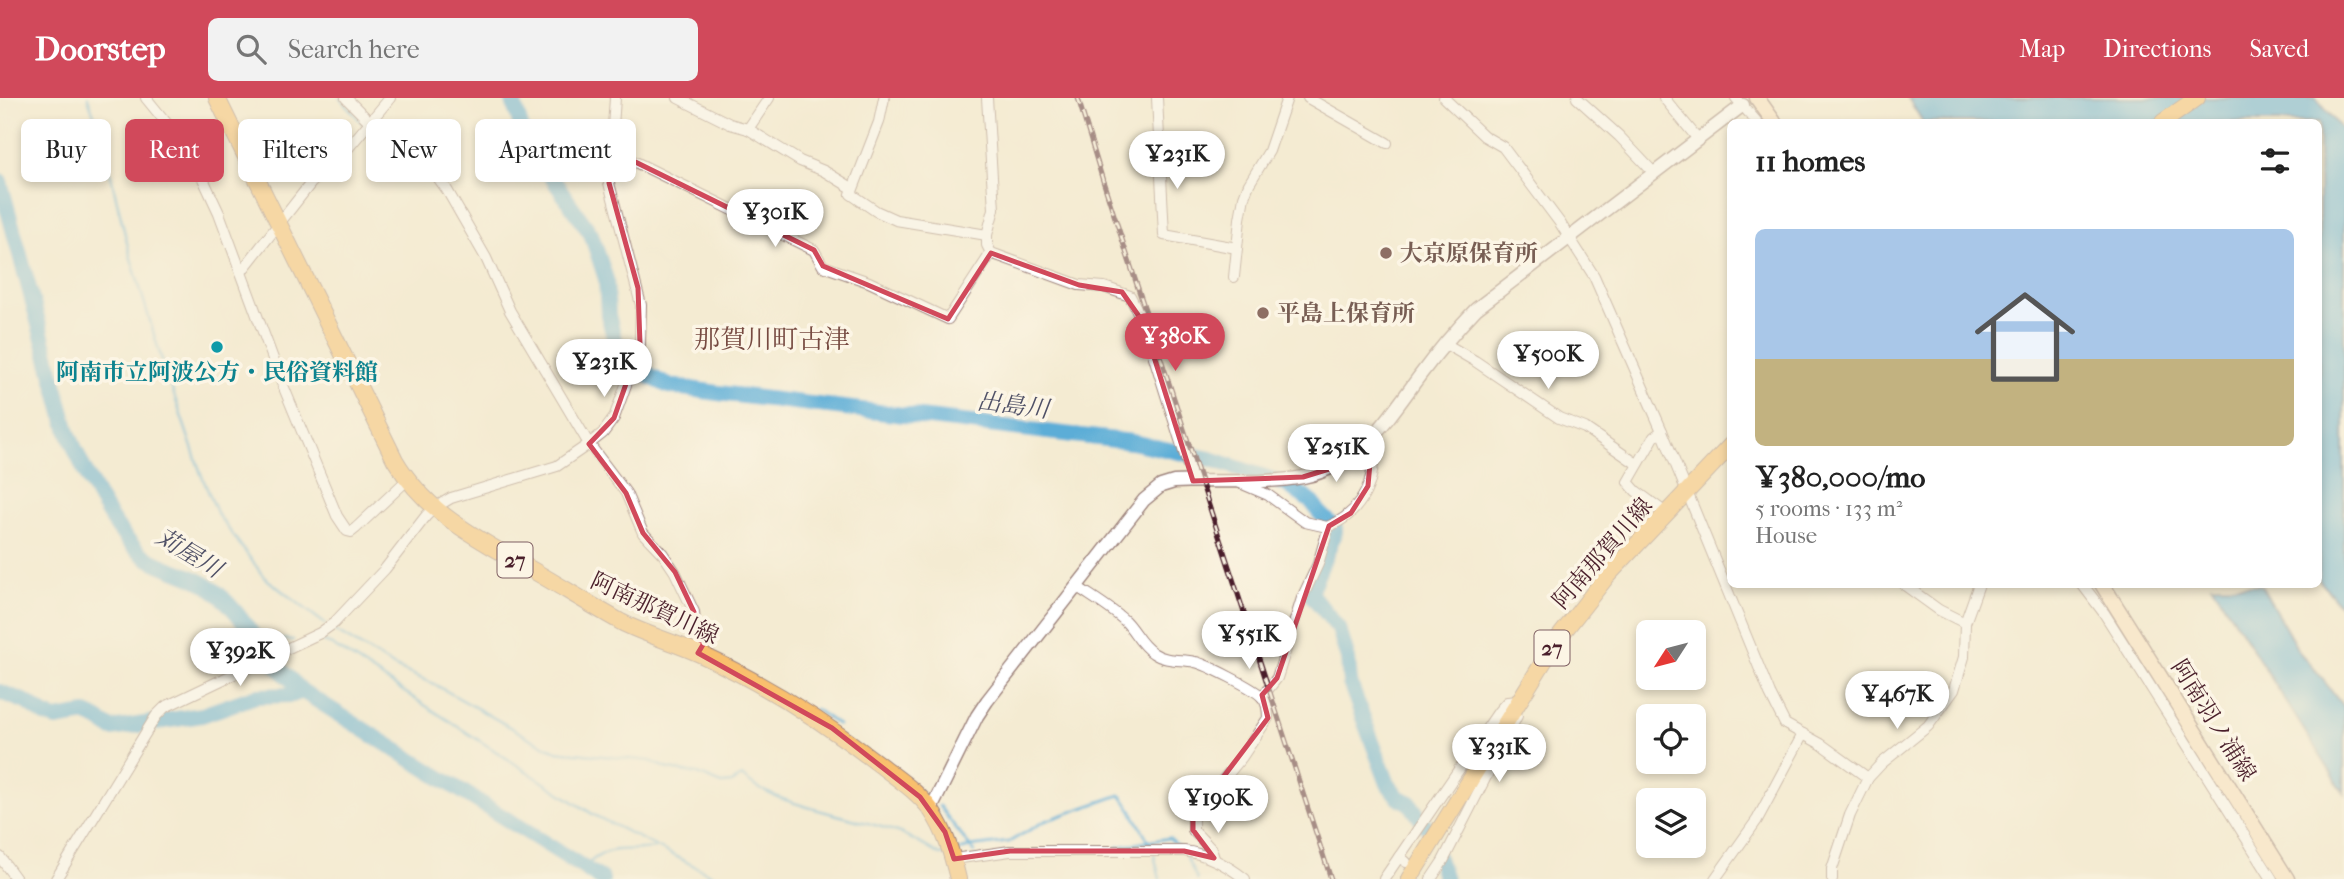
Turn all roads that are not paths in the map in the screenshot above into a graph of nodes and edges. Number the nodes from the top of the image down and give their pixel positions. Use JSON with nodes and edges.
{"nodes":[{"id":1,"x":146,"y":98,"type":"edge"},
{"id":2,"x":217,"y":98,"type":"edge"},
{"id":3,"x":346,"y":98,"type":"edge"},
{"id":4,"x":390,"y":98,"type":"edge"},
{"id":5,"x":615,"y":98,"type":"edge"},
{"id":6,"x":678,"y":98,"type":"edge"},
{"id":7,"x":769,"y":98,"type":"edge"},
{"id":8,"x":884,"y":98,"type":"edge"},
{"id":9,"x":987,"y":98,"type":"edge"},
{"id":10,"x":1157,"y":98,"type":"edge"},
{"id":11,"x":1287,"y":98,"type":"edge"},
{"id":12,"x":1308,"y":98,"type":"edge"},
{"id":13,"x":1444,"y":98,"type":"edge"},
{"id":14,"x":1577,"y":98,"type":"edge"},
{"id":15,"x":1664,"y":98,"type":"edge"},
{"id":16,"x":1757,"y":98,"type":"edge"},
{"id":17,"x":2197,"y":98,"type":"edge"},
{"id":18,"x":1740,"y":100,"type":"edge"},
{"id":19,"x":373,"y":119,"type":"edge"},
{"id":20,"x":613,"y":119,"type":"edge"},
{"id":21,"x":1755,"y":119,"type":"edge"},
{"id":22,"x":1772,"y":119,"type":"edge"},
{"id":23,"x":2167,"y":119,"type":"edge"},
{"id":24,"x":366,"y":125,"type":"edge"},
{"id":25,"x":366,"y":127,"type":"edge"},
{"id":26,"x":748,"y":129,"type":"junction"},
{"id":27,"x":1698,"y":139,"type":"junction"},
{"id":28,"x":1387,"y":143,"type":"dead end"},
{"id":29,"x":636,"y":163,"type":"edge"},
{"id":30,"x":1654,"y":173,"type":"junction"},
{"id":31,"x":441,"y":182,"type":"edge"},
{"id":32,"x":609,"y":182,"type":"edge"},
{"id":33,"x":852,"y":188,"type":"junction"},
{"id":34,"x":279,"y":224,"type":"junction"},
{"id":35,"x":987,"y":235,"type":"junction"},
{"id":36,"x":1569,"y":238,"type":"junction"},
{"id":37,"x":1237,"y":248,"type":"junction"},
{"id":38,"x":991,"y":253,"type":"junction"},
{"id":39,"x":241,"y":272,"type":"junction"},
{"id":40,"x":1234,"y":277,"type":"dead end"},
{"id":41,"x":1444,"y":343,"type":"junction"},
{"id":42,"x":1662,"y":431,"type":"junction"},
{"id":43,"x":1372,"y":439,"type":"junction"},
{"id":44,"x":587,"y":446,"type":"junction"},
{"id":45,"x":1727,"y":448,"type":"edge"},
{"id":46,"x":1637,"y":464,"type":"junction"},
{"id":47,"x":407,"y":480,"type":"junction"},
{"id":48,"x":1193,"y":481,"type":"junction"},
{"id":49,"x":1236,"y":482,"type":"junction"},
{"id":50,"x":1687,"y":492,"type":"junction"},
{"id":51,"x":434,"y":508,"type":"junction"},
{"id":52,"x":1666,"y":513,"type":"junction"},
{"id":53,"x":1327,"y":527,"type":"junction"},
{"id":54,"x":1076,"y":586,"type":"junction"},
{"id":55,"x":1909,"y":588,"type":"edge"},
{"id":56,"x":1978,"y":588,"type":"edge"},
{"id":57,"x":2085,"y":588,"type":"edge"},
{"id":58,"x":2105,"y":588,"type":"edge"},
{"id":59,"x":1965,"y":623,"type":"junction"},
{"id":60,"x":700,"y":649,"type":"junction"},
{"id":61,"x":1262,"y":696,"type":"junction"},
{"id":62,"x":1519,"y":700,"type":"junction"},
{"id":63,"x":1803,"y":734,"type":"junction"},
{"id":64,"x":1868,"y":778,"type":"junction"},
{"id":65,"x":930,"y":809,"type":"junction"},
{"id":66,"x":0,"y":857,"type":"edge"},
{"id":67,"x":1214,"y":858,"type":"junction"},
{"id":68,"x":954,"y":859,"type":"junction"},
{"id":69,"x":1423,"y":878,"type":"edge"},
{"id":70,"x":16,"y":879,"type":"edge"},
{"id":71,"x":56,"y":879,"type":"edge"},
{"id":72,"x":958,"y":879,"type":"edge"},
{"id":73,"x":1245,"y":879,"type":"edge"},
{"id":74,"x":1384,"y":879,"type":"edge"},
{"id":75,"x":1715,"y":879,"type":"edge"},
{"id":76,"x":1832,"y":879,"type":"edge"},
{"id":77,"x":2272,"y":879,"type":"edge"},
{"id":78,"x":2287,"y":879,"type":"edge"}],
"edges":[{"from":1,"to":39,"type":"street"},
{"from":2,"to":34,"type":"main road","name":"阿南那賀川線","number":"27"},
{"from":3,"to":24,"type":"street"},
{"from":4,"to":19,"type":"street"},
{"from":5,"to":20,"type":"street"},
{"from":6,"to":26,"type":"street"},
{"from":7,"to":26,"type":"street"},
{"from":8,"to":33,"type":"street"},
{"from":9,"to":35,"type":"street"},
{"from":10,"to":37,"type":"street"},
{"from":11,"to":37,"type":"street"},
{"from":12,"to":28,"type":"street"},
{"from":13,"to":36,"type":"street"},
{"from":14,"to":30,"type":"street"},
{"from":15,"to":27,"type":"street"},
{"from":16,"to":22,"type":"main road"},
{"from":17,"to":23,"type":"main road"},
{"from":18,"to":21,"type":"street"},
{"from":18,"to":27,"type":"street"},
{"from":25,"to":34,"type":"street"},
{"from":26,"to":33,"type":"street"},
{"from":27,"to":30,"type":"street"},
{"from":29,"to":38,"type":"street"},
{"from":30,"to":36,"type":"street"},
{"from":31,"to":44,"type":"street"},
{"from":32,"to":44,"type":"street"},
{"from":33,"to":35,"type":"street"},
{"from":34,"to":39,"type":"street"},
{"from":34,"to":47,"type":"main road","name":"阿南那賀川線","number":"27"},
{"from":35,"to":38,"type":"street"},
{"from":36,"to":41,"type":"street"},
{"from":36,"to":42,"type":"street"},
{"from":37,"to":40,"type":"street"},
{"from":38,"to":48,"type":"street"},
{"from":39,"to":47,"type":"street"},
{"from":41,"to":43,"type":"street"},
{"from":41,"to":46,"type":"street"},
{"from":42,"to":46,"type":"street"},
{"from":42,"to":50,"type":"street"},
{"from":43,"to":49,"type":"street"},
{"from":43,"to":53,"type":"street"},
{"from":44,"to":51,"type":"street"},
{"from":44,"to":60,"type":"street"},
{"from":45,"to":50,"type":"main road","name":"阿南那賀川線","number":"27"},
{"from":46,"to":52,"type":"street"},
{"from":47,"to":51,"type":"main road","name":"阿南那賀川線","number":"27"},
{"from":48,"to":49,"type":"street"},
{"from":48,"to":54,"type":"street"},
{"from":49,"to":53,"type":"street"},
{"from":50,"to":52,"type":"main road","name":"阿南那賀川線","number":"27"},
{"from":50,"to":63,"type":"street"},
{"from":51,"to":60,"type":"main road","name":"阿南那賀川線","number":"27"},
{"from":51,"to":71,"type":"street"},
{"from":52,"to":62,"type":"main road","name":"阿南那賀川線","number":"27"},
{"from":53,"to":61,"type":"street"},
{"from":54,"to":61,"type":"street"},
{"from":54,"to":65,"type":"street"},
{"from":55,"to":59,"type":"street"},
{"from":56,"to":59,"type":"street"},
{"from":57,"to":77,"type":"street"},
{"from":58,"to":78,"type":"main road","name":"阿南羽ノ浦線"},
{"from":59,"to":64,"type":"street"},
{"from":60,"to":65,"type":"main road","name":"阿南那賀川線","number":"27"},
{"from":61,"to":67,"type":"street"},
{"from":62,"to":69,"type":"main road","name":"阿南那賀川線","number":"27"},
{"from":62,"to":69,"type":"street"},
{"from":62,"to":74,"type":"street"},
{"from":63,"to":64,"type":"street"},
{"from":63,"to":75,"type":"street"},
{"from":64,"to":76,"type":"street"},
{"from":65,"to":68,"type":"main road","name":"阿南那賀川線","number":"27"},
{"from":66,"to":70,"type":"street"},
{"from":67,"to":68,"type":"street"},
{"from":67,"to":73,"type":"street"},
{"from":68,"to":72,"type":"main road","name":"阿南那賀川線","number":"27"}]}
